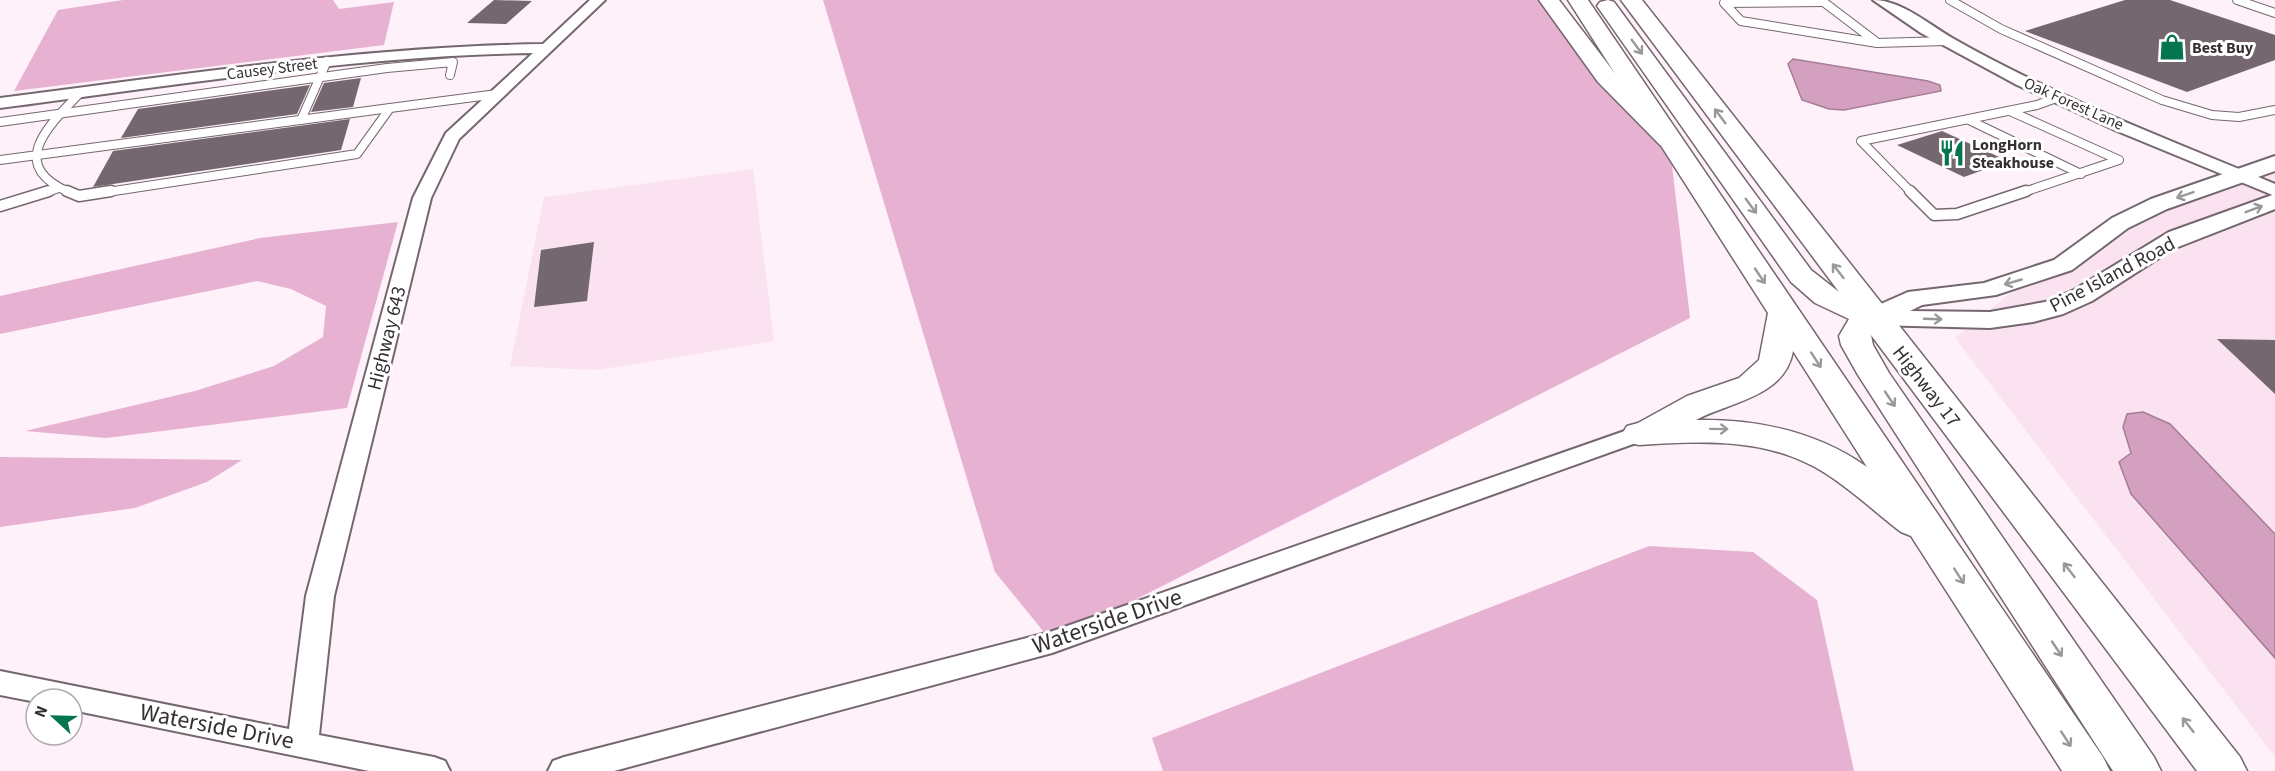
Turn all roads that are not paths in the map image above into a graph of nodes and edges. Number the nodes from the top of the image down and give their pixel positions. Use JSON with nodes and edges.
{"nodes":[{"id":1,"x":598,"y":0,"type":"edge"},
{"id":2,"x":1549,"y":0,"type":"edge"},
{"id":3,"x":1578,"y":0,"type":"edge"},
{"id":4,"x":1603,"y":0,"type":"edge"},
{"id":5,"x":1631,"y":0,"type":"edge"},
{"id":6,"x":1880,"y":0,"type":"edge"},
{"id":7,"x":1950,"y":0,"type":"edge"},
{"id":8,"x":2236,"y":0,"type":"edge"},
{"id":9,"x":1822,"y":1,"type":"edge"},
{"id":10,"x":2275,"y":13,"type":"edge"},
{"id":11,"x":1946,"y":41,"type":"junction"},
{"id":12,"x":1877,"y":43,"type":"junction"},
{"id":13,"x":544,"y":48,"type":"junction"},
{"id":14,"x":327,"y":61,"type":"junction"},
{"id":15,"x":450,"y":75,"type":"dead end"},
{"id":16,"x":317,"y":78,"type":"junction"},
{"id":17,"x":80,"y":93,"type":"junction"},
{"id":18,"x":497,"y":94,"type":"junction"},
{"id":19,"x":2059,"y":97,"type":"junction"},
{"id":20,"x":0,"y":103,"type":"edge"},
{"id":21,"x":390,"y":108,"type":"junction"},
{"id":22,"x":2275,"y":110,"type":"edge"},
{"id":23,"x":2010,"y":111,"type":"junction"},
{"id":24,"x":59,"y":113,"type":"junction"},
{"id":25,"x":301,"y":120,"type":"junction"},
{"id":26,"x":1969,"y":120,"type":"junction"},
{"id":27,"x":0,"y":122,"type":"edge"},
{"id":28,"x":1669,"y":140,"type":"junction"},
{"id":29,"x":35,"y":155,"type":"junction"},
{"id":30,"x":0,"y":160,"type":"edge"},
{"id":31,"x":2275,"y":163,"type":"edge"},
{"id":32,"x":2080,"y":174,"type":"junction"},
{"id":33,"x":2241,"y":176,"type":"junction"},
{"id":34,"x":56,"y":189,"type":"junction"},
{"id":35,"x":2275,"y":191,"type":"edge"},
{"id":36,"x":2275,"y":201,"type":"edge"},
{"id":37,"x":0,"y":206,"type":"edge"},
{"id":38,"x":1784,"y":312,"type":"junction"},
{"id":39,"x":1874,"y":317,"type":"junction"},
{"id":40,"x":1639,"y":434,"type":"junction"},
{"id":41,"x":1935,"y":540,"type":"junction"},
{"id":42,"x":0,"y":683,"type":"edge"},
{"id":43,"x":303,"y":742,"type":"junction"},
{"id":44,"x":434,"y":771,"type":"edge"},
{"id":45,"x":564,"y":771,"type":"edge"},
{"id":46,"x":2087,"y":771,"type":"edge"},
{"id":47,"x":2138,"y":771,"type":"edge"},
{"id":48,"x":2224,"y":771,"type":"edge"}],
"edges":[{"from":1,"to":13,"type":"street","name":"Highway 643"},
{"from":2,"to":28,"type":"highway"},
{"from":3,"to":28,"type":"highway"},
{"from":4,"to":39,"type":"highway","one_way":true},
{"from":39,"to":5,"type":"highway","name":"Highway 17","one_way":true},
{"from":6,"to":11,"type":"street","name":"Oak Forest Lane"},
{"from":7,"to":22,"type":"lane"},
{"from":8,"to":10,"type":"lane"},
{"from":9,"to":12,"type":"lane"},
{"from":9,"to":12,"type":"lane"},
{"from":11,"to":12,"type":"lane"},
{"from":11,"to":19,"type":"street","name":"Oak Forest Lane"},
{"from":13,"to":14,"type":"street","name":"Causey Street"},
{"from":13,"to":18,"type":"street","name":"Highway 643"},
{"from":14,"to":16,"type":"lane"},
{"from":14,"to":17,"type":"street","name":"Causey Street"},
{"from":15,"to":16,"type":"lane"},
{"from":16,"to":24,"type":"lane"},
{"from":16,"to":25,"type":"lane"},
{"from":17,"to":20,"type":"street","name":"Causey Street"},
{"from":17,"to":24,"type":"lane"},
{"from":18,"to":21,"type":"lane"},
{"from":18,"to":43,"type":"street","name":"Highway 643"},
{"from":19,"to":23,"type":"lane"},
{"from":19,"to":33,"type":"street","name":"Oak Forest Lane"},
{"from":21,"to":25,"type":"lane"},
{"from":21,"to":34,"type":"lane"},
{"from":23,"to":26,"type":"lane"},
{"from":23,"to":32,"type":"lane"},
{"from":24,"to":27,"type":"lane"},
{"from":24,"to":29,"type":"lane"},
{"from":25,"to":29,"type":"lane"},
{"from":26,"to":32,"type":"lane"},
{"from":26,"to":32,"type":"lane"},
{"from":28,"to":38,"type":"highway","one_way":true},
{"from":29,"to":30,"type":"lane"},
{"from":29,"to":34,"type":"lane"},
{"from":31,"to":33,"type":"street","name":"Pine Island Road"},
{"from":33,"to":35,"type":"street","name":"Oak Forest Lane"},
{"from":33,"to":39,"type":"street","name":"Pine Island Road","one_way":true},
{"from":34,"to":37,"type":"lane"},
{"from":39,"to":36,"type":"street","name":"Pine Island Road","one_way":true},
{"from":38,"to":40,"type":"highway"},
{"from":38,"to":41,"type":"highway","one_way":true},
{"from":39,"to":47,"type":"highway","one_way":true},
{"from":48,"to":39,"type":"highway","name":"Highway 17","one_way":true},
{"from":40,"to":41,"type":"highway","one_way":true},
{"from":40,"to":45,"type":"street","name":"Waterside Drive"},
{"from":41,"to":46,"type":"highway","one_way":true},
{"from":42,"to":43,"type":"street","name":"Waterside Drive"},
{"from":43,"to":44,"type":"street","name":"Waterside Drive"}]}
